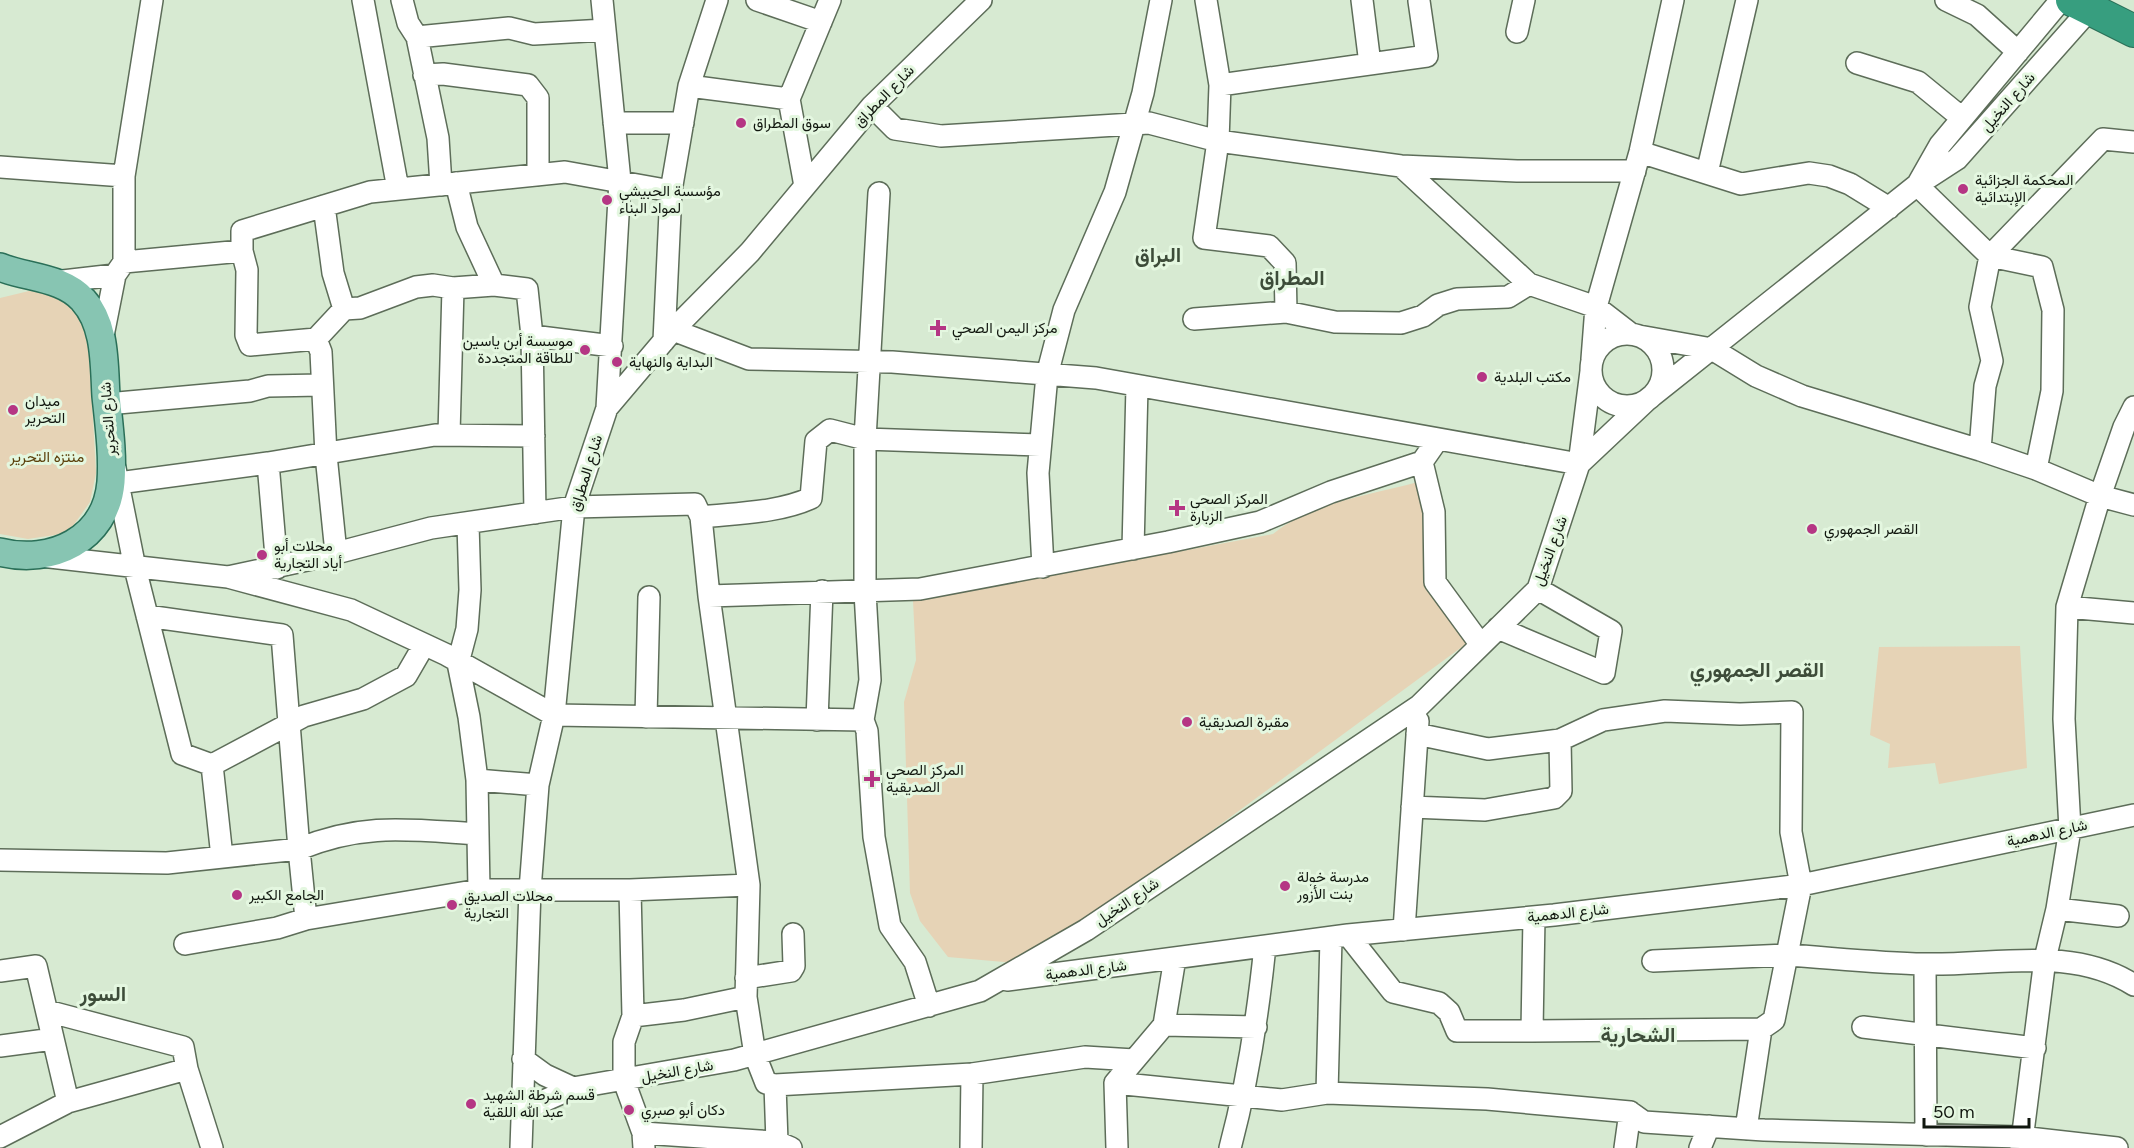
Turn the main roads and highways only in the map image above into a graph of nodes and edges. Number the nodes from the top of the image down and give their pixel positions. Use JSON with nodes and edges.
{"nodes":[{"id":1,"x":2074,"y":3,"type":"edge"},
{"id":2,"x":2134,"y":31,"type":"edge"},
{"id":3,"x":0,"y":267,"type":"edge"},
{"id":4,"x":54,"y":282,"type":"junction"},
{"id":5,"x":0,"y":284,"type":"edge"},
{"id":6,"x":0,"y":552,"type":"edge"}],
"edges":[{"from":1,"to":2,"type":"highway"},
{"from":3,"to":4,"type":"main road","name":"شارع التحرير"},
{"from":4,"to":5,"type":"main road"},
{"from":4,"to":6,"type":"main road","name":"شارع التحرير"}]}
